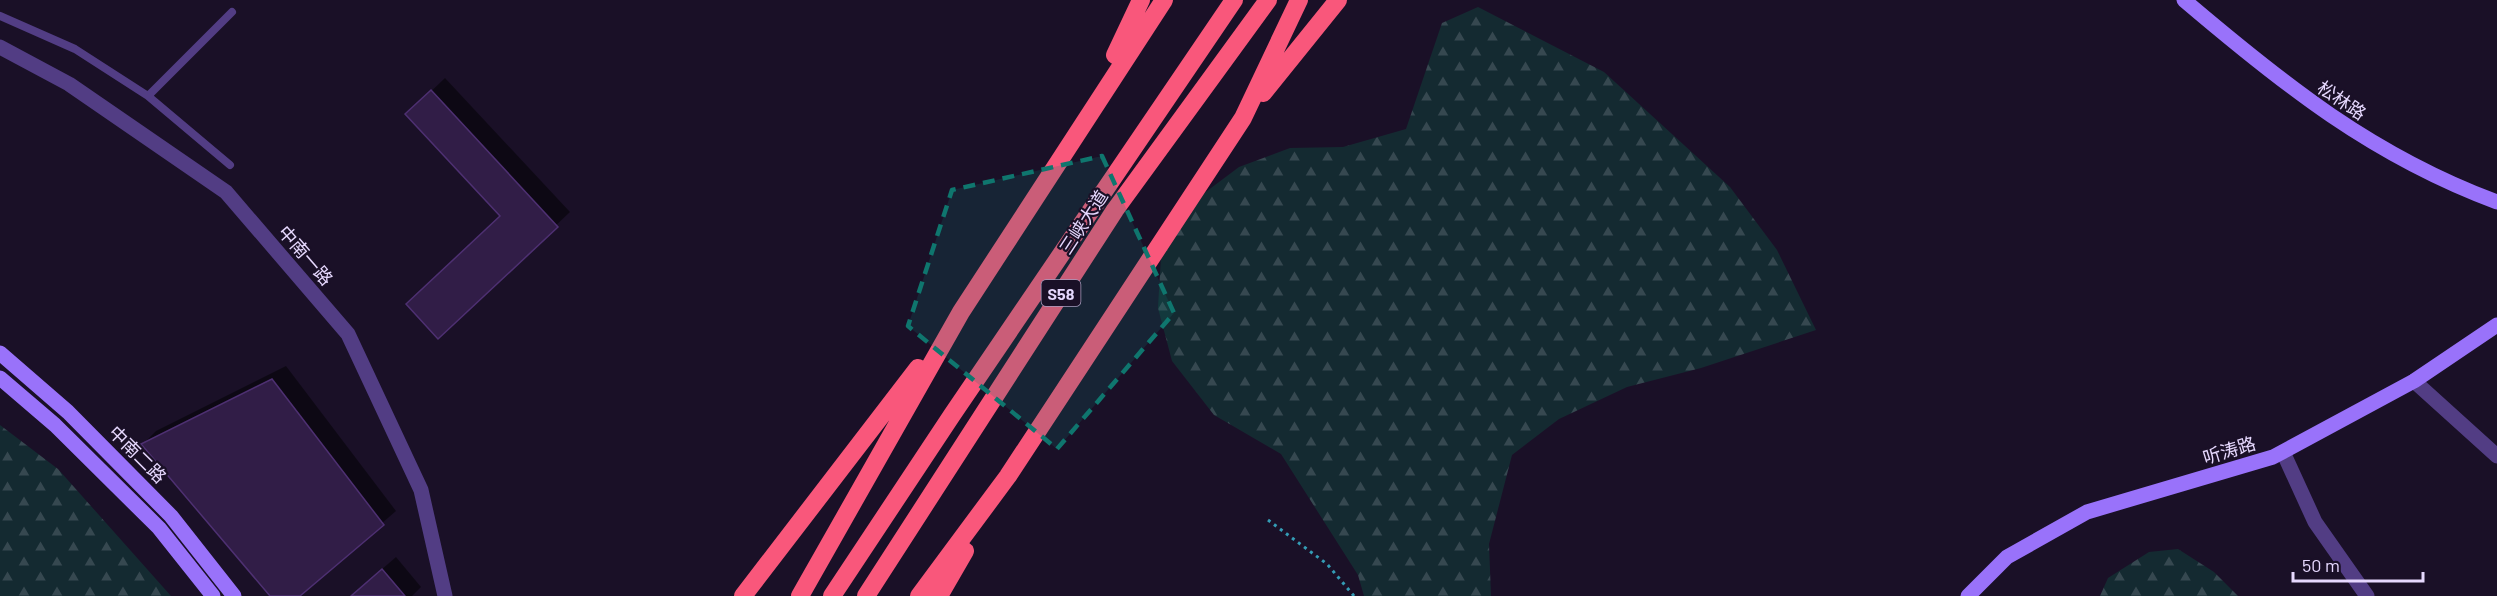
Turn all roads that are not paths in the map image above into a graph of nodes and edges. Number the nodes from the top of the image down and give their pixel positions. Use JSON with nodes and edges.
{"nodes":[{"id":1,"x":1141,"y":0,"type":"edge"},
{"id":2,"x":1164,"y":0,"type":"edge"},
{"id":3,"x":1234,"y":0,"type":"edge"},
{"id":4,"x":1268,"y":0,"type":"edge"},
{"id":5,"x":1299,"y":0,"type":"edge"},
{"id":6,"x":1338,"y":0,"type":"edge"},
{"id":7,"x":2184,"y":0,"type":"edge"},
{"id":8,"x":232,"y":12,"type":"dead end"},
{"id":9,"x":0,"y":16,"type":"edge"},
{"id":10,"x":0,"y":47,"type":"edge"},
{"id":11,"x":148,"y":96,"type":"junction"},
{"id":12,"x":1243,"y":118,"type":"junction"},
{"id":13,"x":1085,"y":120,"type":"junction"},
{"id":14,"x":230,"y":165,"type":"dead end"},
{"id":15,"x":2497,"y":202,"type":"edge"},
{"id":16,"x":961,"y":312,"type":"junction"},
{"id":17,"x":2497,"y":325,"type":"edge"},
{"id":18,"x":0,"y":354,"type":"edge"},
{"id":19,"x":0,"y":378,"type":"edge"},
{"id":20,"x":2414,"y":381,"type":"junction"},
{"id":21,"x":2283,"y":452,"type":"junction"},
{"id":22,"x":2497,"y":456,"type":"edge"},
{"id":23,"x":1008,"y":476,"type":"junction"},
{"id":24,"x":213,"y":596,"type":"edge"},
{"id":25,"x":234,"y":596,"type":"edge"},
{"id":26,"x":445,"y":596,"type":"edge"},
{"id":27,"x":743,"y":596,"type":"edge"},
{"id":28,"x":800,"y":596,"type":"edge"},
{"id":29,"x":832,"y":596,"type":"edge"},
{"id":30,"x":866,"y":596,"type":"edge"},
{"id":31,"x":919,"y":596,"type":"edge"},
{"id":32,"x":939,"y":596,"type":"edge"},
{"id":33,"x":1968,"y":596,"type":"edge"},
{"id":34,"x":2367,"y":596,"type":"edge"}],
"edges":[{"from":1,"to":13,"type":"highway"},
{"from":2,"to":13,"type":"highway"},
{"from":3,"to":29,"type":"highway","name":"三峡大道","number":"S58"},
{"from":4,"to":30,"type":"highway","name":"三峡大道","number":"S58"},
{"from":5,"to":12,"type":"highway"},
{"from":6,"to":12,"type":"highway"},
{"from":7,"to":15,"type":"street","name":"松林路"},
{"from":8,"to":11,"type":"lane"},
{"from":9,"to":11,"type":"lane"},
{"from":10,"to":26,"type":"street","name":"中南一路"},
{"from":11,"to":14,"type":"lane"},
{"from":12,"to":23,"type":"highway"},
{"from":13,"to":16,"type":"highway"},
{"from":16,"to":27,"type":"highway"},
{"from":16,"to":28,"type":"highway"},
{"from":17,"to":20,"type":"street","name":"听涛路"},
{"from":18,"to":25,"type":"street","name":"中南二路"},
{"from":19,"to":24,"type":"street","name":"中南二路"},
{"from":20,"to":21,"type":"street","name":"听涛路"},
{"from":20,"to":22,"type":"street"},
{"from":21,"to":33,"type":"street","name":"听涛路"},
{"from":21,"to":34,"type":"street"},
{"from":23,"to":31,"type":"highway"},
{"from":23,"to":32,"type":"highway"}]}
